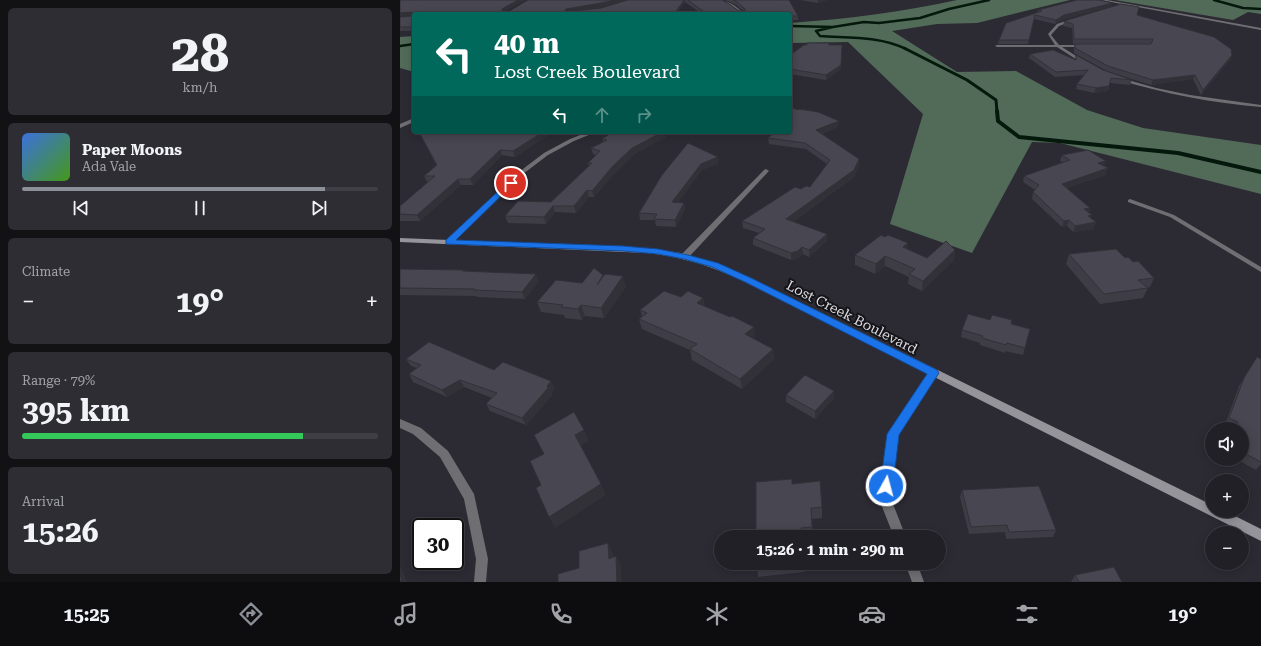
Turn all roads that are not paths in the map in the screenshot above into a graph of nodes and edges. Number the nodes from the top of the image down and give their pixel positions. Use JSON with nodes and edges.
{"nodes":[{"id":1,"x":718,"y":0,"type":"edge"},
{"id":2,"x":1102,"y":0,"type":"edge"},
{"id":3,"x":1124,"y":5,"type":"junction"},
{"id":4,"x":1112,"y":8,"type":"edge"},
{"id":5,"x":740,"y":12,"type":"edge"},
{"id":6,"x":1079,"y":18,"type":"edge"},
{"id":7,"x":1261,"y":29,"type":"edge"},
{"id":8,"x":997,"y":46,"type":"dead end"},
{"id":9,"x":1058,"y":46,"type":"junction"},
{"id":10,"x":1089,"y":46,"type":"edge"},
{"id":11,"x":1086,"y":63,"type":"edge"},
{"id":12,"x":1113,"y":76,"type":"edge"},
{"id":13,"x":1261,"y":106,"type":"edge"},
{"id":14,"x":412,"y":121,"type":"edge"},
{"id":15,"x":400,"y":126,"type":"edge"},
{"id":16,"x":588,"y":134,"type":"edge"},
{"id":17,"x":766,"y":171,"type":"dead end"},
{"id":18,"x":1130,"y":201,"type":"dead end"},
{"id":19,"x":400,"y":240,"type":"edge"},
{"id":20,"x":449,"y":242,"type":"junction"},
{"id":21,"x":685,"y":256,"type":"junction"},
{"id":22,"x":1261,"y":270,"type":"edge"},
{"id":23,"x":934,"y":373,"type":"junction"},
{"id":24,"x":400,"y":423,"type":"edge"},
{"id":25,"x":897,"y":530,"type":"edge"},
{"id":26,"x":1261,"y":535,"type":"edge"},
{"id":27,"x":913,"y":570,"type":"edge"},
{"id":28,"x":480,"y":582,"type":"edge"},
{"id":29,"x":918,"y":582,"type":"edge"}],
"edges":[{"from":1,"to":5,"type":"street"},
{"from":2,"to":3,"type":"street"},
{"from":3,"to":4,"type":"street"},
{"from":3,"to":7,"type":"street"},
{"from":6,"to":9,"type":"street"},
{"from":8,"to":9,"type":"street"},
{"from":9,"to":10,"type":"street"},
{"from":9,"to":11,"type":"street"},
{"from":12,"to":13,"type":"street"},
{"from":14,"to":15,"type":"street"},
{"from":16,"to":20,"type":"street"},
{"from":17,"to":21,"type":"street"},
{"from":18,"to":22,"type":"street"},
{"from":19,"to":20,"type":"street","name":"Lost Creek Boulevard"},
{"from":20,"to":21,"type":"street","name":"Lost Creek Boulevard"},
{"from":21,"to":23,"type":"street","name":"Lost Creek Boulevard"},
{"from":23,"to":25,"type":"street"},
{"from":23,"to":26,"type":"street","name":"Lost Creek Boulevard"},
{"from":24,"to":28,"type":"street"},
{"from":27,"to":29,"type":"street"}]}
